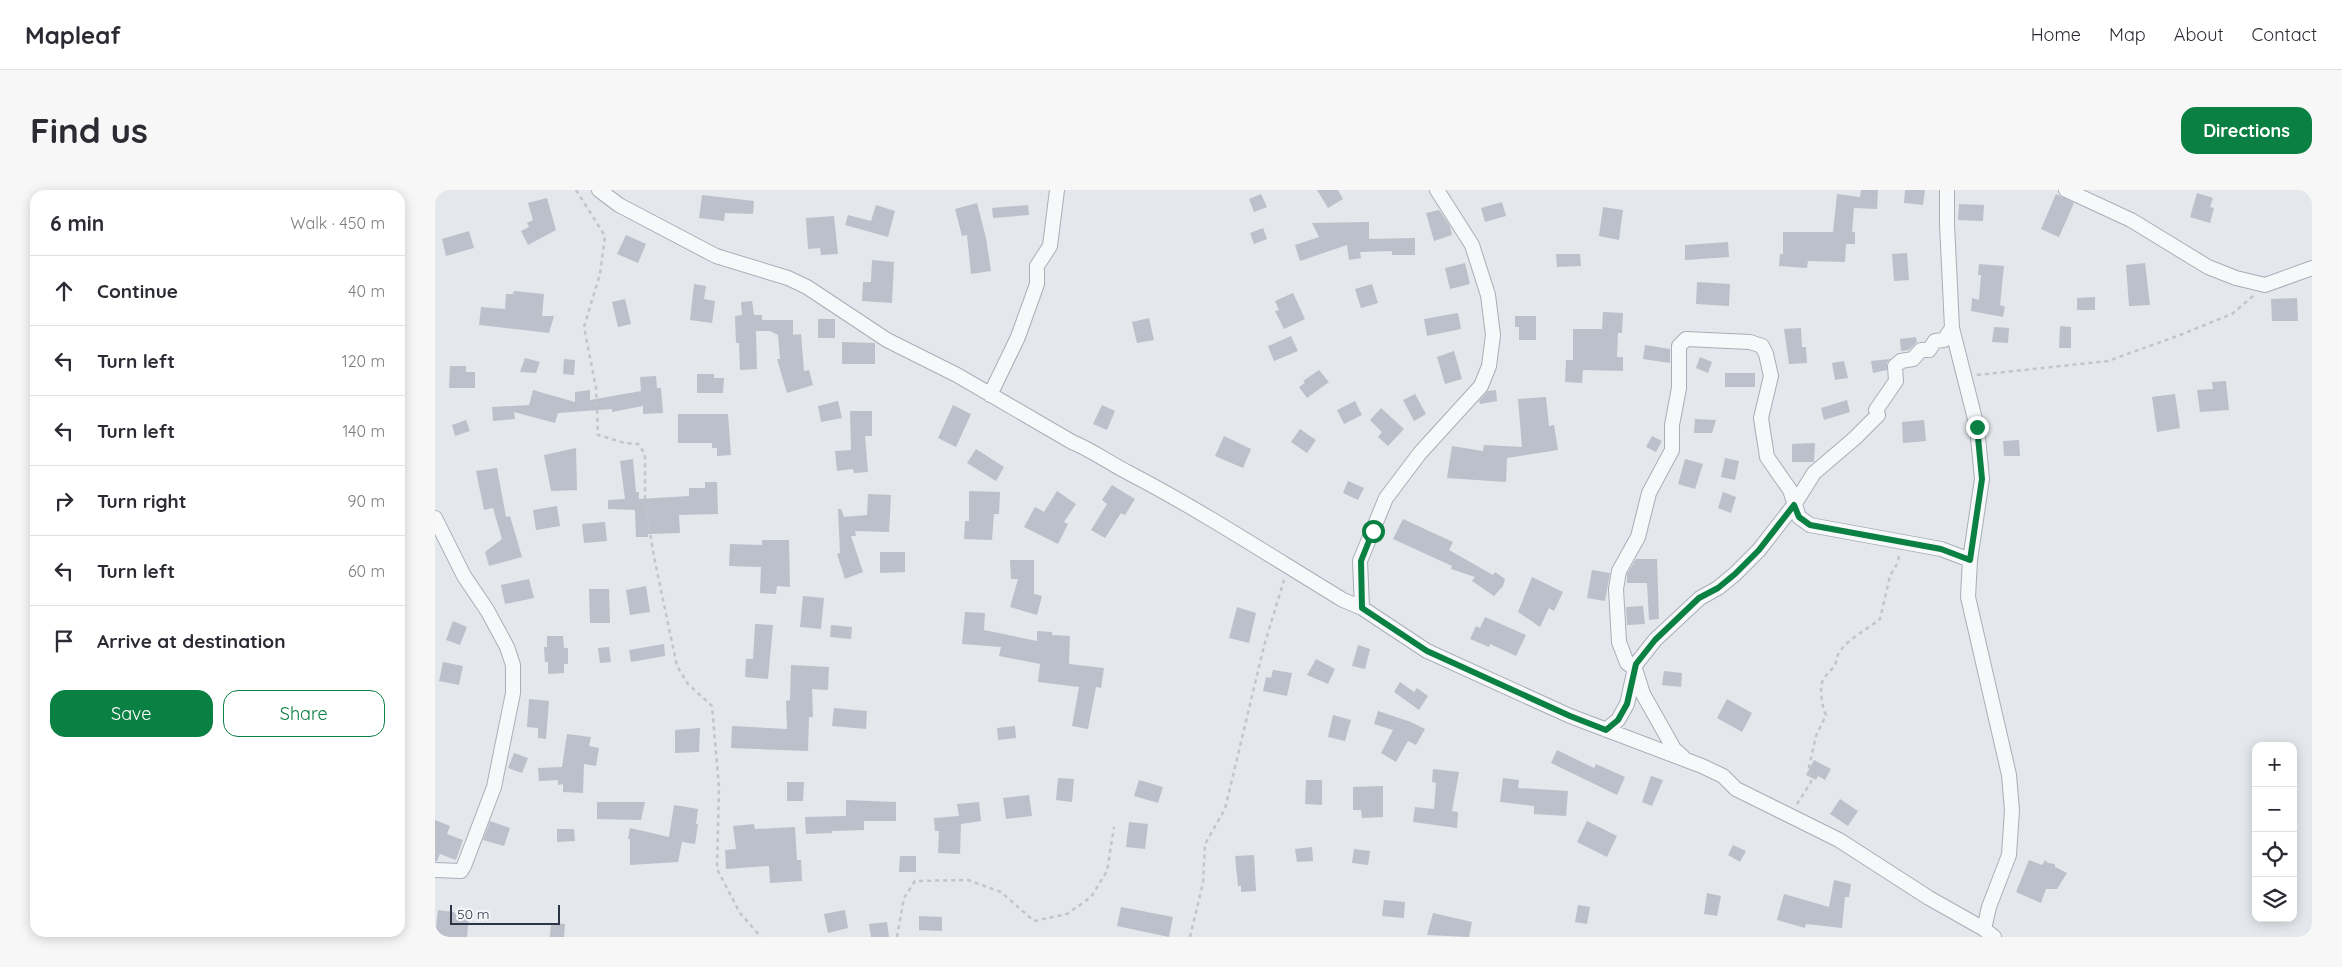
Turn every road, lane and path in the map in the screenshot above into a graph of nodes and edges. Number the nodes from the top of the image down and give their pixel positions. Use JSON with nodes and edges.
{"nodes":[{"id":1,"x":576,"y":190,"type":"edge"},
{"id":2,"x":599,"y":190,"type":"edge"},
{"id":3,"x":1057,"y":190,"type":"edge"},
{"id":4,"x":1437,"y":190,"type":"edge"},
{"id":5,"x":1947,"y":190,"type":"edge"},
{"id":6,"x":2065,"y":190,"type":"edge"},
{"id":7,"x":2312,"y":268,"type":"edge"},
{"id":8,"x":2265,"y":285,"type":"junction"},
{"id":9,"x":1952,"y":328,"type":"junction"},
{"id":10,"x":1963,"y":372,"type":"junction"},
{"id":11,"x":990,"y":395,"type":"junction"},
{"id":12,"x":1794,"y":505,"type":"junction"},
{"id":13,"x":435,"y":518,"type":"edge"},
{"id":14,"x":1902,"y":542,"type":"junction"},
{"id":15,"x":1970,"y":560,"type":"junction"},
{"id":16,"x":1288,"y":567,"type":"junction"},
{"id":17,"x":1362,"y":608,"type":"junction"},
{"id":18,"x":1635,"y":669,"type":"junction"},
{"id":19,"x":1606,"y":730,"type":"junction"},
{"id":20,"x":1688,"y":761,"type":"junction"},
{"id":21,"x":1794,"y":818,"type":"junction"},
{"id":22,"x":1114,"y":827,"type":"dead end"},
{"id":23,"x":435,"y":870,"type":"edge"},
{"id":24,"x":1989,"y":933,"type":"edge"},
{"id":25,"x":761,"y":937,"type":"edge"},
{"id":26,"x":897,"y":937,"type":"edge"},
{"id":27,"x":1190,"y":937,"type":"edge"}],
"edges":[{"from":1,"to":25,"type":"path"},
{"from":2,"to":11,"type":"street"},
{"from":3,"to":11,"type":"street"},
{"from":4,"to":17,"type":"street"},
{"from":5,"to":9,"type":"street"},
{"from":6,"to":8,"type":"street"},
{"from":7,"to":8,"type":"street"},
{"from":8,"to":10,"type":"path"},
{"from":9,"to":10,"type":"street"},
{"from":9,"to":12,"type":"street"},
{"from":10,"to":15,"type":"street"},
{"from":11,"to":16,"type":"street"},
{"from":12,"to":14,"type":"street"},
{"from":12,"to":18,"type":"street"},
{"from":12,"to":18,"type":"street"},
{"from":13,"to":23,"type":"street"},
{"from":14,"to":15,"type":"street"},
{"from":14,"to":21,"type":"path"},
{"from":15,"to":24,"type":"street"},
{"from":16,"to":17,"type":"street"},
{"from":16,"to":27,"type":"path"},
{"from":17,"to":19,"type":"street"},
{"from":18,"to":19,"type":"street"},
{"from":18,"to":20,"type":"street"},
{"from":19,"to":20,"type":"street"},
{"from":20,"to":21,"type":"street"},
{"from":21,"to":24,"type":"street"},
{"from":22,"to":26,"type":"path"}]}
